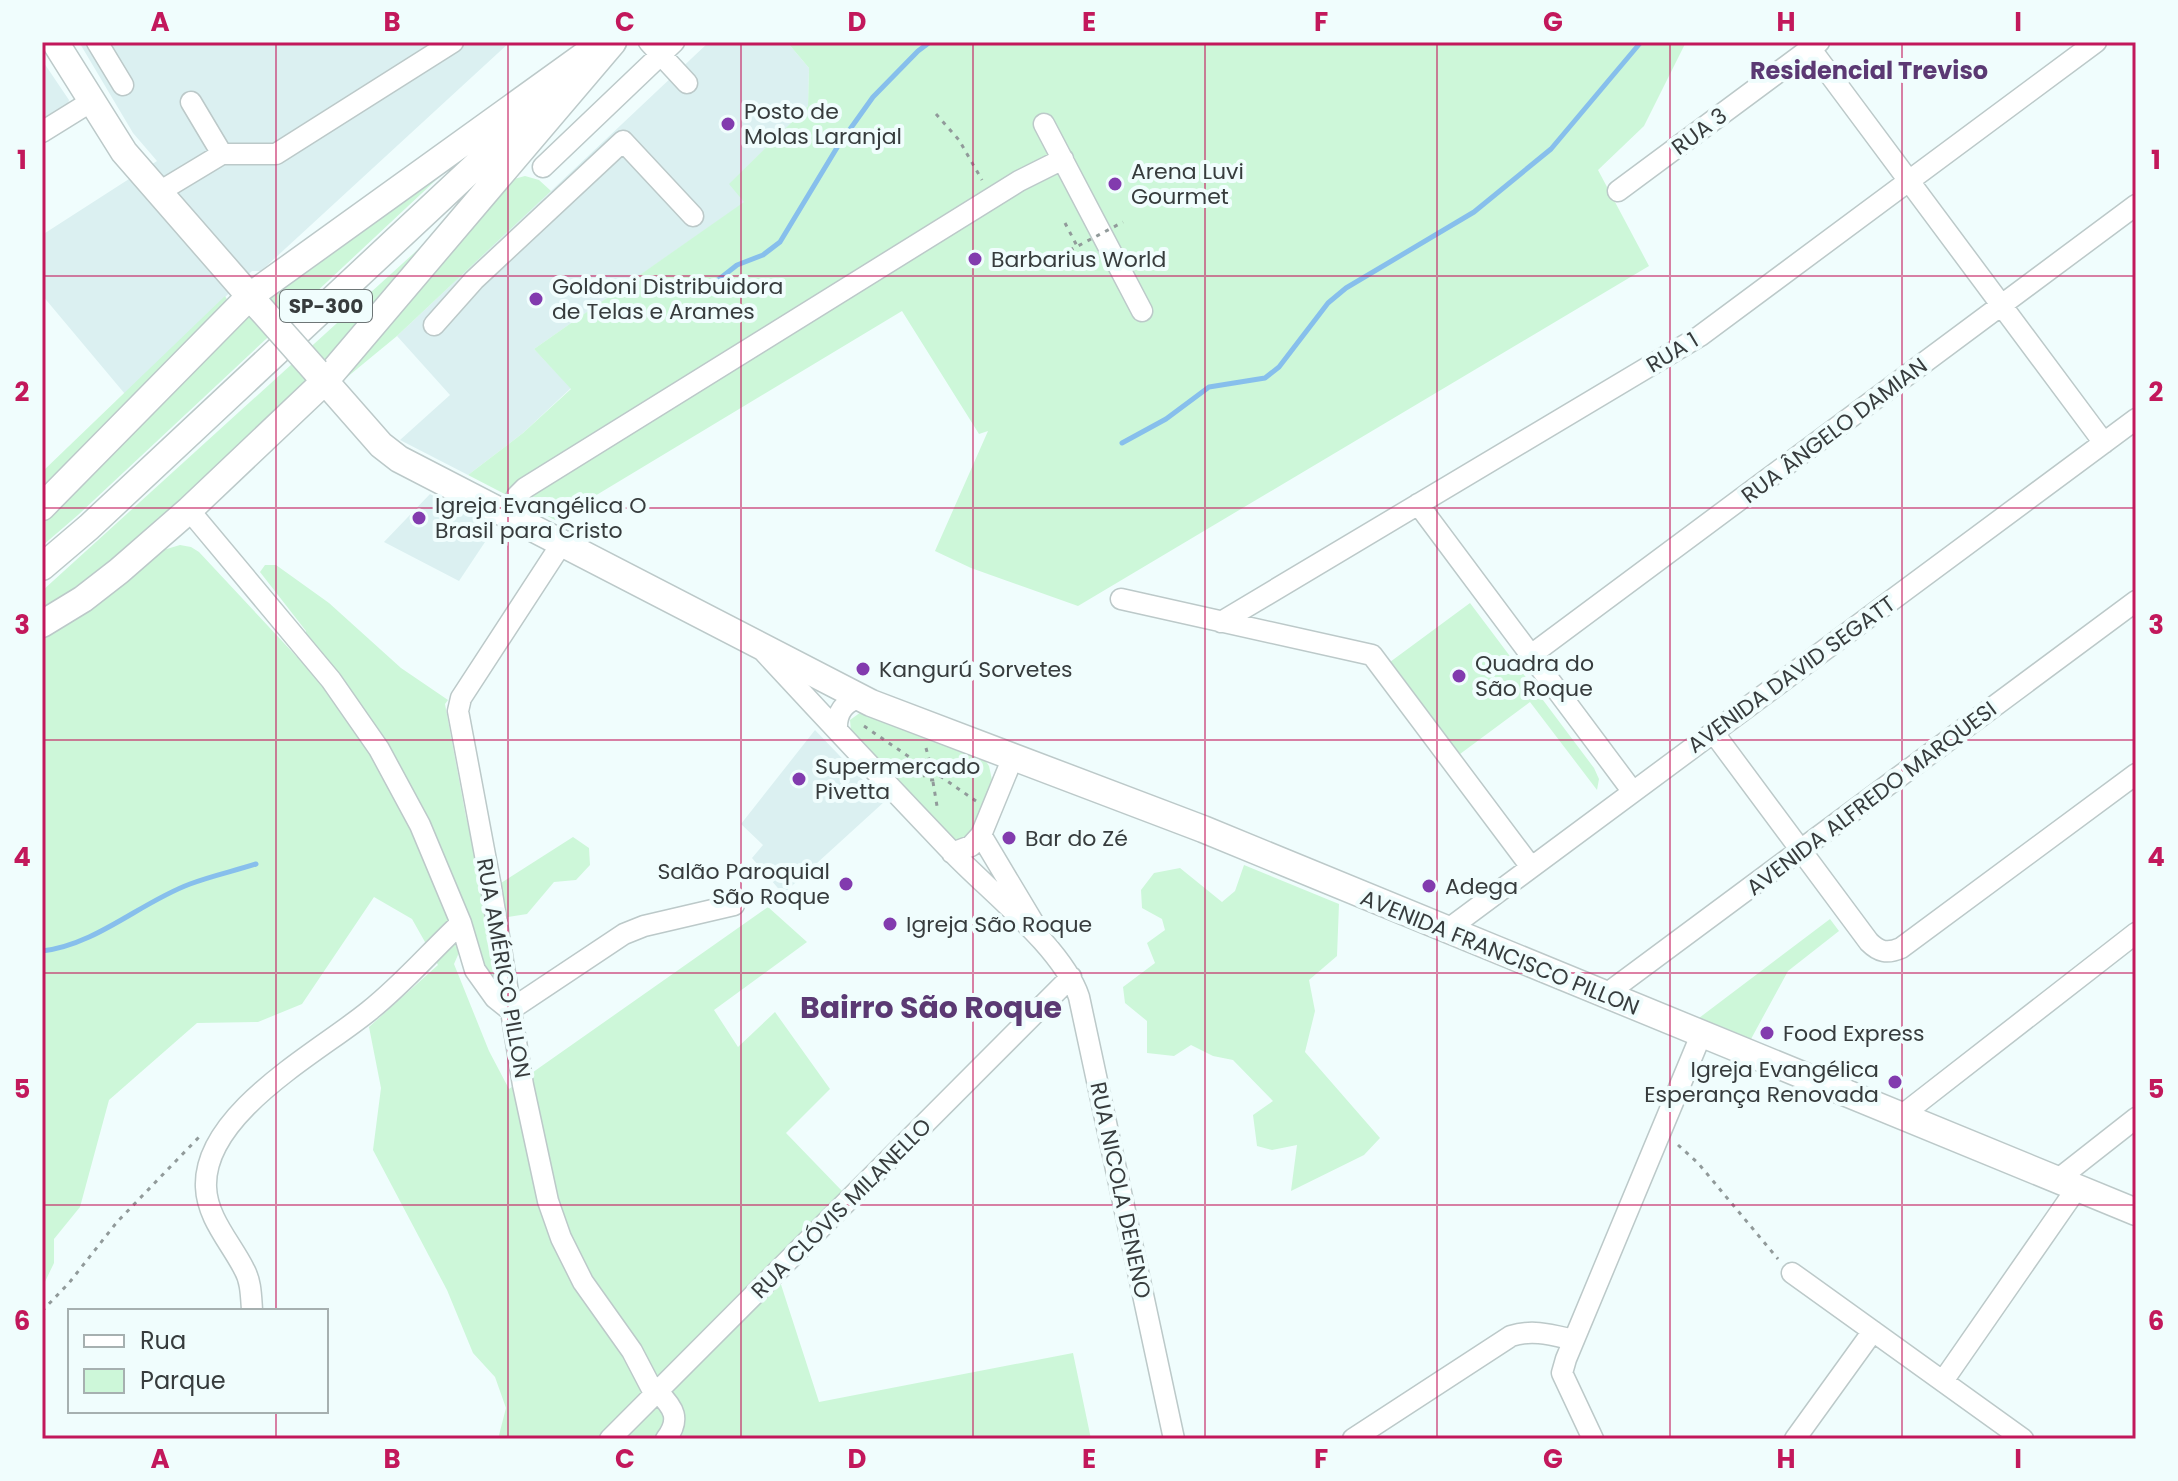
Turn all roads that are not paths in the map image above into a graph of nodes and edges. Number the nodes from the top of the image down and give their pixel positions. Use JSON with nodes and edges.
{"nodes":[{"id":1,"x":55,"y":42,"type":"edge"},
{"id":2,"x":97,"y":42,"type":"edge"},
{"id":3,"x":453,"y":42,"type":"edge"},
{"id":4,"x":608,"y":42,"type":"edge"},
{"id":5,"x":2096,"y":42,"type":"edge"},
{"id":6,"x":1815,"y":45,"type":"edge"},
{"id":7,"x":661,"y":46,"type":"edge"},
{"id":8,"x":687,"y":83,"type":"dead end"},
{"id":9,"x":123,"y":85,"type":"dead end"},
{"id":10,"x":92,"y":101,"type":"junction"},
{"id":11,"x":191,"y":102,"type":"dead end"},
{"id":12,"x":1044,"y":124,"type":"dead end"},
{"id":13,"x":42,"y":132,"type":"edge"},
{"id":14,"x":525,"y":147,"type":"junction"},
{"id":15,"x":222,"y":154,"type":"junction"},
{"id":16,"x":1063,"y":159,"type":"junction"},
{"id":17,"x":543,"y":167,"type":"junction"},
{"id":18,"x":1909,"y":181,"type":"junction"},
{"id":19,"x":1618,"y":191,"type":"dead end"},
{"id":20,"x":159,"y":192,"type":"junction"},
{"id":21,"x":568,"y":193,"type":"junction"},
{"id":22,"x":2136,"y":205,"type":"edge"},
{"id":23,"x":693,"y":216,"type":"dead end"},
{"id":24,"x":255,"y":302,"type":"junction"},
{"id":25,"x":2001,"y":305,"type":"junction"},
{"id":26,"x":1142,"y":311,"type":"dead end"},
{"id":27,"x":434,"y":325,"type":"dead end"},
{"id":28,"x":320,"y":376,"type":"junction"},
{"id":29,"x":2136,"y":419,"type":"edge"},
{"id":30,"x":2104,"y":443,"type":"junction"},
{"id":31,"x":1418,"y":504,"type":"junction"},
{"id":32,"x":42,"y":507,"type":"edge"},
{"id":33,"x":189,"y":510,"type":"junction"},
{"id":34,"x":507,"y":515,"type":"junction"},
{"id":35,"x":562,"y":543,"type":"junction"},
{"id":36,"x":42,"y":567,"type":"edge"},
{"id":37,"x":1121,"y":599,"type":"dead end"},
{"id":38,"x":2136,"y":601,"type":"edge"},
{"id":39,"x":1221,"y":622,"type":"junction"},
{"id":40,"x":42,"y":624,"type":"edge"},
{"id":41,"x":756,"y":642,"type":"junction"},
{"id":42,"x":1531,"y":655,"type":"junction"},
{"id":43,"x":851,"y":716,"type":"junction"},
{"id":44,"x":1713,"y":732,"type":"junction"},
{"id":45,"x":1013,"y":757,"type":"junction"},
{"id":46,"x":2136,"y":774,"type":"edge"},
{"id":47,"x":1633,"y":792,"type":"junction"},
{"id":48,"x":981,"y":835,"type":"junction"},
{"id":49,"x":1800,"y":850,"type":"junction"},
{"id":50,"x":952,"y":853,"type":"junction"},
{"id":51,"x":1531,"y":867,"type":"junction"},
{"id":52,"x":734,"y":905,"type":"dead end"},
{"id":53,"x":461,"y":923,"type":"junction"},
{"id":54,"x":1447,"y":930,"type":"junction"},
{"id":55,"x":2136,"y":933,"type":"edge"},
{"id":56,"x":1050,"y":949,"type":"junction"},
{"id":57,"x":1071,"y":977,"type":"junction"},
{"id":58,"x":1605,"y":995,"type":"junction"},
{"id":59,"x":510,"y":1010,"type":"junction"},
{"id":60,"x":1701,"y":1035,"type":"junction"},
{"id":61,"x":1901,"y":1116,"type":"junction"},
{"id":62,"x":2136,"y":1118,"type":"edge"},
{"id":63,"x":2067,"y":1184,"type":"junction"},
{"id":64,"x":2136,"y":1212,"type":"edge"},
{"id":65,"x":1792,"y":1273,"type":"road end"},
{"id":66,"x":252,"y":1309,"type":"edge"},
{"id":67,"x":1873,"y":1331,"type":"junction"},
{"id":68,"x":1574,"y":1340,"type":"junction"},
{"id":69,"x":1943,"y":1381,"type":"junction"},
{"id":70,"x":657,"y":1394,"type":"junction"},
{"id":71,"x":2014,"y":1436,"type":"edge"},
{"id":72,"x":610,"y":1439,"type":"edge"},
{"id":73,"x":666,"y":1439,"type":"edge"},
{"id":74,"x":1174,"y":1439,"type":"edge"},
{"id":75,"x":1353,"y":1439,"type":"edge"},
{"id":76,"x":1593,"y":1439,"type":"edge"},
{"id":77,"x":1795,"y":1439,"type":"edge"}],
"edges":[{"from":1,"to":10,"type":"main road","name":"AVENIDA FRANCISCO PILLON"},
{"from":2,"to":9,"type":"street"},
{"from":3,"to":15,"type":"street"},
{"from":4,"to":14,"type":"main road"},
{"from":4,"to":24,"type":"main road"},
{"from":4,"to":36,"type":"main road","number":"SP-300"},
{"from":5,"to":18,"type":"street","name":"RUA 1"},
{"from":6,"to":18,"type":"street"},
{"from":6,"to":19,"type":"street","name":"RUA 3"},
{"from":7,"to":8,"type":"street"},
{"from":7,"to":17,"type":"street"},
{"from":10,"to":13,"type":"street"},
{"from":10,"to":20,"type":"main road","name":"AVENIDA FRANCISCO PILLON"},
{"from":11,"to":15,"type":"street"},
{"from":12,"to":16,"type":"street"},
{"from":14,"to":17,"type":"street"},
{"from":14,"to":28,"type":"main road"},
{"from":15,"to":20,"type":"street"},
{"from":16,"to":26,"type":"street"},
{"from":16,"to":34,"type":"street"},
{"from":17,"to":21,"type":"street"},
{"from":18,"to":25,"type":"street"},
{"from":18,"to":31,"type":"street","name":"RUA 1"},
{"from":20,"to":24,"type":"main road","name":"AVENIDA FRANCISCO PILLON"},
{"from":21,"to":23,"type":"street"},
{"from":21,"to":27,"type":"street"},
{"from":22,"to":25,"type":"street","name":"RUA ÂNGELO DAMIAN"},
{"from":24,"to":28,"type":"main road","name":"AVENIDA FRANCISCO PILLON","bridge":true},
{"from":24,"to":32,"type":"main road"},
{"from":25,"to":30,"type":"street"},
{"from":25,"to":42,"type":"street","name":"RUA ÂNGELO DAMIAN"},
{"from":28,"to":33,"type":"main road"},
{"from":28,"to":34,"type":"main road","name":"AVENIDA FRANCISCO PILLON"},
{"from":29,"to":30,"type":"street","name":"AVENIDA DAVID SEGATT"},
{"from":30,"to":44,"type":"street","name":"AVENIDA DAVID SEGATT"},
{"from":31,"to":39,"type":"street","name":"RUA 1"},
{"from":31,"to":42,"type":"street"},
{"from":33,"to":40,"type":"main road"},
{"from":33,"to":53,"type":"street"},
{"from":34,"to":35,"type":"main road","name":"AVENIDA FRANCISCO PILLON"},
{"from":35,"to":41,"type":"main road","name":"AVENIDA FRANCISCO PILLON"},
{"from":35,"to":59,"type":"street","name":"RUA AMÉRICO PILLON"},
{"from":37,"to":39,"type":"street"},
{"from":38,"to":49,"type":"street","name":"AVENIDA ALFREDO MARQUESI"},
{"from":39,"to":51,"type":"street"},
{"from":41,"to":43,"type":"main road","name":"AVENIDA FRANCISCO PILLON"},
{"from":41,"to":43,"type":"street"},
{"from":42,"to":47,"type":"street"},
{"from":43,"to":45,"type":"main road","name":"AVENIDA FRANCISCO PILLON"},
{"from":43,"to":50,"type":"street"},
{"from":44,"to":47,"type":"street","name":"AVENIDA DAVID SEGATT"},
{"from":44,"to":49,"type":"street"},
{"from":45,"to":48,"type":"street"},
{"from":45,"to":54,"type":"main road","name":"AVENIDA FRANCISCO PILLON"},
{"from":46,"to":49,"type":"street"},
{"from":47,"to":51,"type":"street","name":"AVENIDA DAVID SEGATT"},
{"from":48,"to":50,"type":"street"},
{"from":48,"to":56,"type":"street"},
{"from":49,"to":58,"type":"street","name":"AVENIDA ALFREDO MARQUESI"},
{"from":50,"to":56,"type":"street"},
{"from":51,"to":54,"type":"street","name":"AVENIDA DAVID SEGATT"},
{"from":52,"to":59,"type":"street"},
{"from":53,"to":59,"type":"street"},
{"from":53,"to":66,"type":"street"},
{"from":54,"to":58,"type":"main road","name":"AVENIDA FRANCISCO PILLON"},
{"from":55,"to":61,"type":"street"},
{"from":56,"to":57,"type":"street","name":"RUA NICOLA DENENO"},
{"from":57,"to":70,"type":"street","name":"RUA CLÓVIS MILANELLO"},
{"from":57,"to":74,"type":"street","name":"RUA NICOLA DENENO"},
{"from":58,"to":60,"type":"main road","name":"AVENIDA FRANCISCO PILLON"},
{"from":59,"to":70,"type":"street","name":"RUA AMÉRICO PILLON"},
{"from":60,"to":61,"type":"main road","name":"AVENIDA FRANCISCO PILLON"},
{"from":60,"to":68,"type":"street"},
{"from":61,"to":63,"type":"main road","name":"AVENIDA FRANCISCO PILLON"},
{"from":62,"to":63,"type":"street"},
{"from":63,"to":64,"type":"main road","name":"AVENIDA FRANCISCO PILLON"},
{"from":63,"to":69,"type":"street"},
{"from":65,"to":67,"type":"street"},
{"from":67,"to":69,"type":"street"},
{"from":67,"to":77,"type":"street"},
{"from":68,"to":75,"type":"street"},
{"from":68,"to":76,"type":"street"},
{"from":69,"to":71,"type":"street"},
{"from":70,"to":72,"type":"street","name":"RUA CLÓVIS MILANELLO"},
{"from":70,"to":73,"type":"street","name":"RUA AMÉRICO PILLON"}]}
